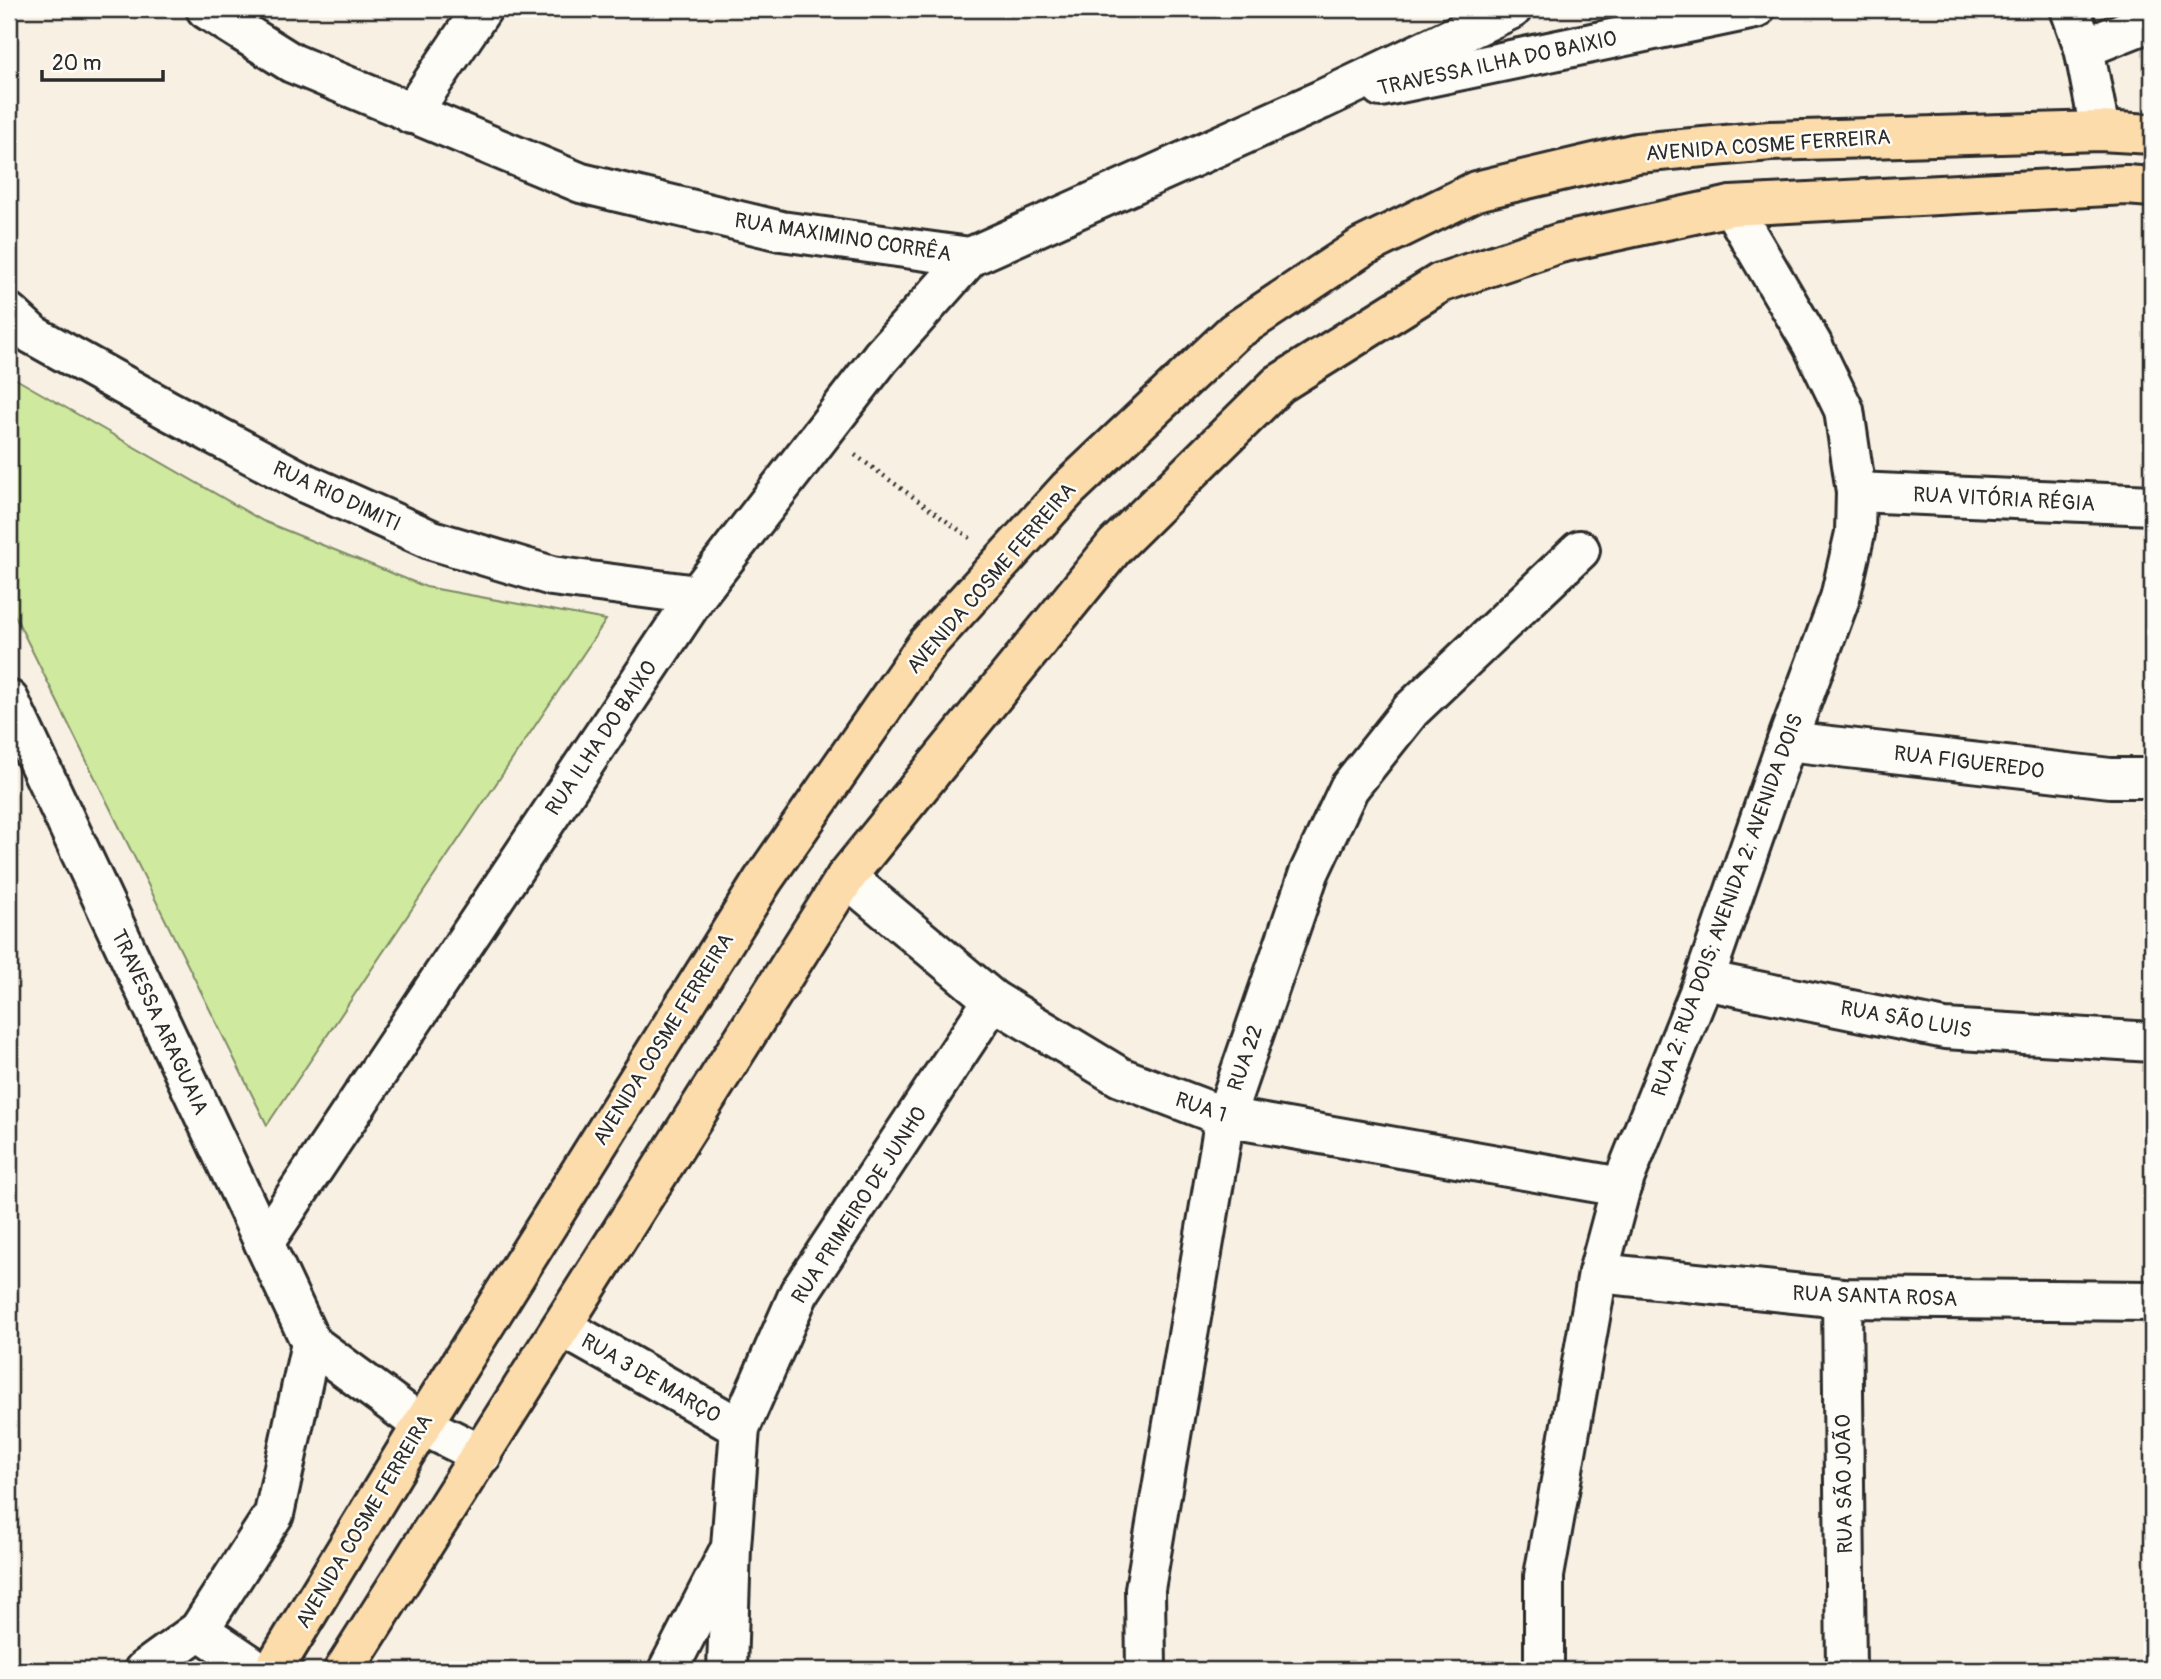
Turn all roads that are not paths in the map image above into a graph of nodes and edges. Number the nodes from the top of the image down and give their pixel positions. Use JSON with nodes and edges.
{"nodes":[{"id":1,"x":206,"y":9,"type":"edge"},
{"id":2,"x":482,"y":9,"type":"edge"},
{"id":3,"x":1511,"y":9,"type":"edge"},
{"id":4,"x":1755,"y":9,"type":"edge"},
{"id":5,"x":2070,"y":9,"type":"edge"},
{"id":6,"x":2152,"y":21,"type":"edge"},
{"id":7,"x":2084,"y":48,"type":"junction"},
{"id":8,"x":1321,"y":100,"type":"junction"},
{"id":9,"x":411,"y":114,"type":"junction"},
{"id":10,"x":2100,"y":131,"type":"junction"},
{"id":11,"x":2152,"y":134,"type":"edge"},
{"id":12,"x":2152,"y":187,"type":"edge"},
{"id":13,"x":1731,"y":206,"type":"junction"},
{"id":14,"x":970,"y":257,"type":"junction"},
{"id":15,"x":9,"y":313,"type":"edge"},
{"id":16,"x":1856,"y":492,"type":"junction"},
{"id":17,"x":2152,"y":505,"type":"edge"},
{"id":18,"x":1580,"y":550,"type":"dead end"},
{"id":19,"x":697,"y":594,"type":"junction"},
{"id":20,"x":9,"y":700,"type":"edge"},
{"id":21,"x":1787,"y":741,"type":"junction"},
{"id":22,"x":2152,"y":778,"type":"edge"},
{"id":23,"x":846,"y":877,"type":"junction"},
{"id":24,"x":1704,"y":980,"type":"junction"},
{"id":25,"x":993,"y":1000,"type":"junction"},
{"id":26,"x":2152,"y":1042,"type":"edge"},
{"id":27,"x":1225,"y":1117,"type":"junction"},
{"id":28,"x":1621,"y":1186,"type":"junction"},
{"id":29,"x":264,"y":1244,"type":"junction"},
{"id":30,"x":1598,"y":1273,"type":"junction"},
{"id":31,"x":1842,"y":1298,"type":"junction"},
{"id":32,"x":2152,"y":1301,"type":"edge"},
{"id":33,"x":562,"y":1327,"type":"junction"},
{"id":34,"x":311,"y":1343,"type":"junction"},
{"id":35,"x":422,"y":1425,"type":"junction"},
{"id":36,"x":740,"y":1429,"type":"junction"},
{"id":37,"x":482,"y":1455,"type":"junction"},
{"id":38,"x":731,"y":1547,"type":"junction"},
{"id":39,"x":199,"y":1630,"type":"junction"},
{"id":40,"x":144,"y":1670,"type":"edge"},
{"id":41,"x":258,"y":1670,"type":"edge"},
{"id":42,"x":274,"y":1670,"type":"edge"},
{"id":43,"x":344,"y":1670,"type":"edge"},
{"id":44,"x":668,"y":1670,"type":"edge"},
{"id":45,"x":727,"y":1670,"type":"edge"},
{"id":46,"x":1146,"y":1670,"type":"edge"},
{"id":47,"x":1544,"y":1670,"type":"edge"},
{"id":48,"x":1846,"y":1670,"type":"edge"}],
"edges":[{"from":1,"to":9,"type":"street","name":"RUA MAXIMINO CORRÊA"},
{"from":2,"to":9,"type":"street"},
{"from":3,"to":8,"type":"street","name":"RUA MAXIMINO CORRÊA"},
{"from":4,"to":8,"type":"street","name":"TRAVESSA ILHA DO BAIXIO"},
{"from":5,"to":7,"type":"street"},
{"from":6,"to":7,"type":"street"},
{"from":7,"to":10,"type":"street"},
{"from":8,"to":14,"type":"street","name":"RUA MAXIMINO CORRÊA"},
{"from":9,"to":14,"type":"street","name":"RUA MAXIMINO CORRÊA"},
{"from":10,"to":11,"type":"main road","name":"AVENIDA COSME FERREIRA"},
{"from":10,"to":35,"type":"main road","name":"AVENIDA COSME FERREIRA"},
{"from":12,"to":13,"type":"main road"},
{"from":13,"to":16,"type":"street","name":"RUA 2; RUA DOIS; AVENIDA 2; AVENIDA DOIS"},
{"from":13,"to":23,"type":"main road"},
{"from":14,"to":19,"type":"street","name":"RUA ILHA DO BAIXO"},
{"from":15,"to":19,"type":"street","name":"RUA RIO DIMITI"},
{"from":16,"to":17,"type":"street","name":"RUA VITÓRIA RÉGIA"},
{"from":16,"to":21,"type":"street","name":"RUA 2; RUA DOIS; AVENIDA 2; AVENIDA DOIS"},
{"from":18,"to":27,"type":"street","name":"RUA 22"},
{"from":19,"to":29,"type":"street","name":"RUA ILHA DO BAIXO"},
{"from":20,"to":29,"type":"street","name":"TRAVESSA ARAGUAIA"},
{"from":21,"to":22,"type":"street","name":"RUA FIGUEREDO"},
{"from":21,"to":24,"type":"street","name":"RUA 2; RUA DOIS; AVENIDA 2; AVENIDA DOIS"},
{"from":23,"to":25,"type":"street","name":"RUA 1"},
{"from":23,"to":33,"type":"main road"},
{"from":24,"to":26,"type":"street","name":"RUA SÃO LUIS"},
{"from":24,"to":28,"type":"street","name":"RUA 2; RUA DOIS; AVENIDA 2; AVENIDA DOIS"},
{"from":25,"to":27,"type":"street","name":"RUA 1"},
{"from":25,"to":36,"type":"street","name":"RUA PRIMEIRO DE JUNHO"},
{"from":27,"to":28,"type":"street","name":"RUA 1"},
{"from":27,"to":46,"type":"street","name":"RUA 22"},
{"from":28,"to":30,"type":"street","name":"RUA 2; RUA DOIS; AVENIDA 2; AVENIDA DOIS"},
{"from":29,"to":34,"type":"street","name":"TRAVESSA ARAGUAIA"},
{"from":30,"to":31,"type":"street","name":"RUA SANTA ROSA"},
{"from":30,"to":47,"type":"street","name":"RUA 2; RUA DOIS; AVENIDA 2; AVENIDA DOIS"},
{"from":31,"to":32,"type":"street","name":"RUA SANTA ROSA"},
{"from":31,"to":48,"type":"street","name":"RUA SÃO JOÃO"},
{"from":33,"to":36,"type":"street","name":"RUA 3 DE MARÇO"},
{"from":33,"to":37,"type":"main road"},
{"from":34,"to":35,"type":"street"},
{"from":34,"to":39,"type":"street"},
{"from":35,"to":37,"type":"street"},
{"from":35,"to":42,"type":"main road","name":"AVENIDA COSME FERREIRA"},
{"from":36,"to":38,"type":"street","name":"RUA PRIMEIRO DE JUNHO"},
{"from":37,"to":43,"type":"main road"},
{"from":38,"to":44,"type":"street"},
{"from":38,"to":45,"type":"street","name":"RUA PRIMEIRO DE JUNHO"},
{"from":39,"to":40,"type":"street"},
{"from":39,"to":41,"type":"street"}]}
